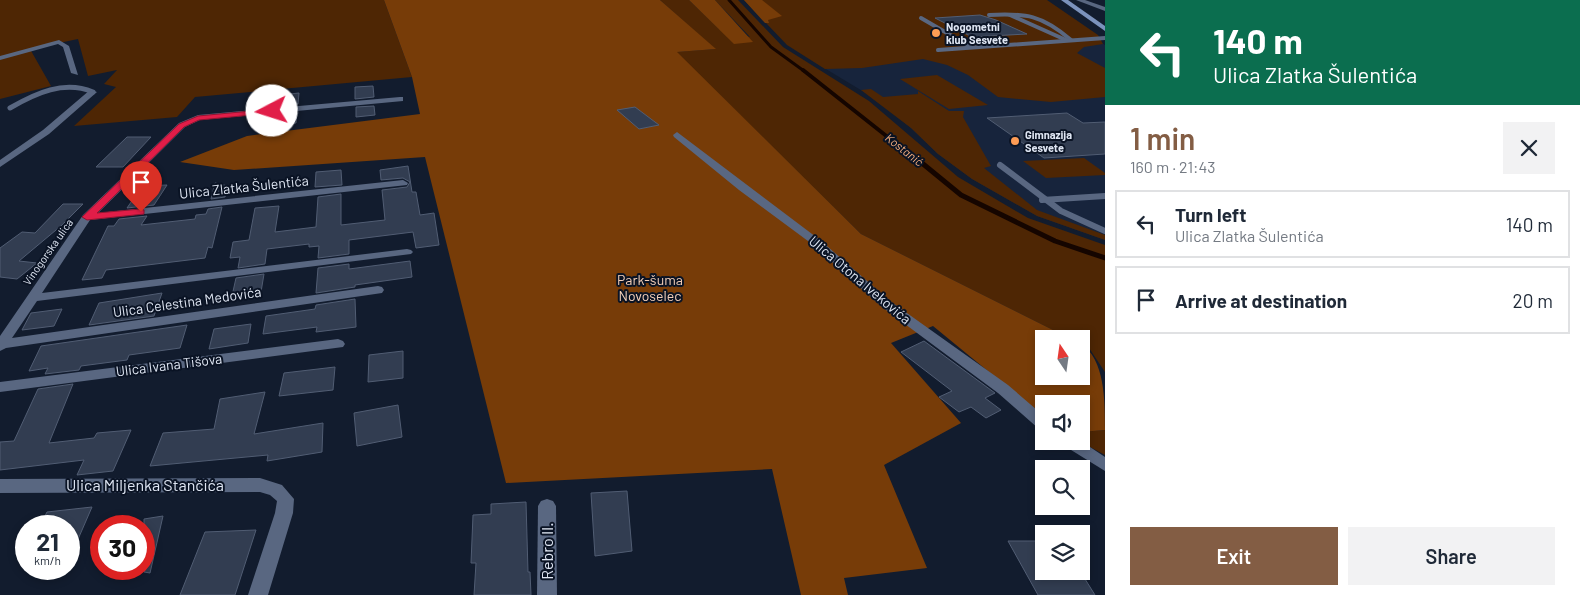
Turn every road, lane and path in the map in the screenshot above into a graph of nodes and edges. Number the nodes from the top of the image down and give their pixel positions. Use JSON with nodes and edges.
{"nodes":[{"id":1,"x":1064,"y":0,"type":"edge"},
{"id":2,"x":1079,"y":0,"type":"edge"},
{"id":3,"x":1105,"y":9,"type":"edge"},
{"id":4,"x":1008,"y":14,"type":"junction"},
{"id":5,"x":989,"y":15,"type":"dead end"},
{"id":6,"x":922,"y":18,"type":"dead end"},
{"id":7,"x":1105,"y":29,"type":"edge"},
{"id":8,"x":1049,"y":33,"type":"junction"},
{"id":9,"x":1063,"y":33,"type":"junction"},
{"id":10,"x":1105,"y":38,"type":"edge"},
{"id":11,"x":1068,"y":40,"type":"junction"},
{"id":12,"x":973,"y":47,"type":"junction"},
{"id":13,"x":938,"y":50,"type":"dead end"},
{"id":14,"x":0,"y":58,"type":"edge"},
{"id":15,"x":75,"y":73,"type":"dead end"},
{"id":16,"x":93,"y":92,"type":"joint"},
{"id":17,"x":400,"y":99,"type":"dead end"},
{"id":18,"x":10,"y":108,"type":"dead end"},
{"id":19,"x":677,"y":135,"type":"dead end"},
{"id":20,"x":0,"y":164,"type":"edge"},
{"id":21,"x":1000,"y":165,"type":"dead end"},
{"id":22,"x":403,"y":183,"type":"dead end"},
{"id":23,"x":1105,"y":196,"type":"edge"},
{"id":24,"x":1042,"y":200,"type":"junction"},
{"id":25,"x":87,"y":217,"type":"junction"},
{"id":26,"x":1105,"y":231,"type":"edge"},
{"id":27,"x":407,"y":252,"type":"dead end"},
{"id":28,"x":378,"y":290,"type":"dead end"},
{"id":29,"x":31,"y":298,"type":"junction"},
{"id":30,"x":338,"y":344,"type":"dead end"},
{"id":31,"x":1,"y":345,"type":"edge"},
{"id":32,"x":0,"y":386,"type":"edge"},
{"id":33,"x":1035,"y":416,"type":"edge"},
{"id":34,"x":1083,"y":450,"type":"edge"},
{"id":35,"x":1105,"y":464,"type":"edge"},
{"id":36,"x":0,"y":486,"type":"edge"},
{"id":37,"x":548,"y":506,"type":"dead end"},
{"id":38,"x":258,"y":595,"type":"edge"},
{"id":39,"x":547,"y":595,"type":"edge"}],
"edges":[{"from":1,"to":7,"type":"main road"},
{"from":2,"to":3,"type":"street"},
{"from":4,"to":5,"type":"lane"},
{"from":4,"to":8,"type":"lane"},
{"from":4,"to":9,"type":"lane"},
{"from":6,"to":12,"type":"lane"},
{"from":8,"to":9,"type":"lane"},
{"from":8,"to":11,"type":"lane"},
{"from":9,"to":11,"type":"lane"},
{"from":10,"to":11,"type":"lane"},
{"from":11,"to":12,"type":"lane"},
{"from":12,"to":13,"type":"lane"},
{"from":14,"to":15,"type":"street"},
{"from":16,"to":18,"type":"lane"},
{"from":16,"to":20,"type":"street"},
{"from":17,"to":25,"type":"street","name":"Vinogorska ulica"},
{"from":19,"to":33,"type":"street","name":"Ulica Otona Ivekovića"},
{"from":21,"to":24,"type":"lane"},
{"from":22,"to":25,"type":"street","name":"Ulica Zlatka Šulentića"},
{"from":23,"to":24,"type":"lane"},
{"from":24,"to":26,"type":"lane"},
{"from":25,"to":29,"type":"street","name":"Vinogorska ulica"},
{"from":27,"to":29,"type":"street"},
{"from":28,"to":31,"type":"street","name":"Ulica Celestina Medovića"},
{"from":29,"to":31,"type":"street","name":"Vinogorska ulica"},
{"from":30,"to":32,"type":"street","name":"Ulica Ivana Tišova"},
{"from":34,"to":35,"type":"street"},
{"from":36,"to":38,"type":"street","name":"Ulica Miljenka Stančića"},
{"from":37,"to":39,"type":"street","name":"Rebro II."}]}
